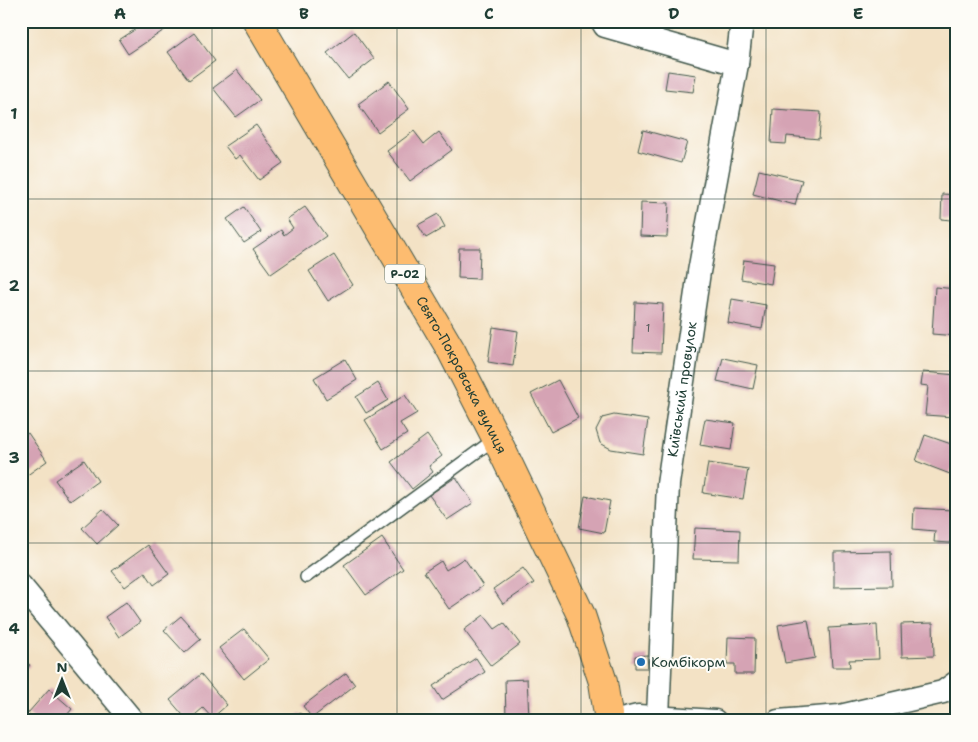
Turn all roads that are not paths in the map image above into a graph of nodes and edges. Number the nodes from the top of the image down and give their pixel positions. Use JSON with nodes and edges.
{"nodes":[{"id":1,"x":257,"y":21,"type":"edge"},
{"id":2,"x":602,"y":21,"type":"edge"},
{"id":3,"x":742,"y":21,"type":"edge"},
{"id":4,"x":737,"y":64,"type":"junction"},
{"id":5,"x":496,"y":438,"type":"junction"},
{"id":6,"x":306,"y":577,"type":"dead end"},
{"id":7,"x":21,"y":586,"type":"edge"},
{"id":8,"x":957,"y":682,"type":"edge"},
{"id":9,"x":658,"y":717,"type":"junction"},
{"id":10,"x":133,"y":721,"type":"edge"},
{"id":11,"x":609,"y":721,"type":"edge"},
{"id":12,"x":617,"y":721,"type":"edge"},
{"id":13,"x":715,"y":721,"type":"edge"},
{"id":14,"x":778,"y":721,"type":"edge"}],
"edges":[{"from":1,"to":5,"type":"main road","name":"Свято-Покровська вулиця","number":"Р-02"},
{"from":2,"to":4,"type":"street"},
{"from":3,"to":4,"type":"street","name":"Київський провулок"},
{"from":4,"to":9,"type":"street","name":"Київський провулок"},
{"from":5,"to":6,"type":"lane"},
{"from":5,"to":11,"type":"main road","name":"Свято-Покровська вулиця","number":"Р-02"},
{"from":7,"to":10,"type":"street"},
{"from":8,"to":14,"type":"street"},
{"from":9,"to":12,"type":"street"},
{"from":9,"to":13,"type":"street"}]}
